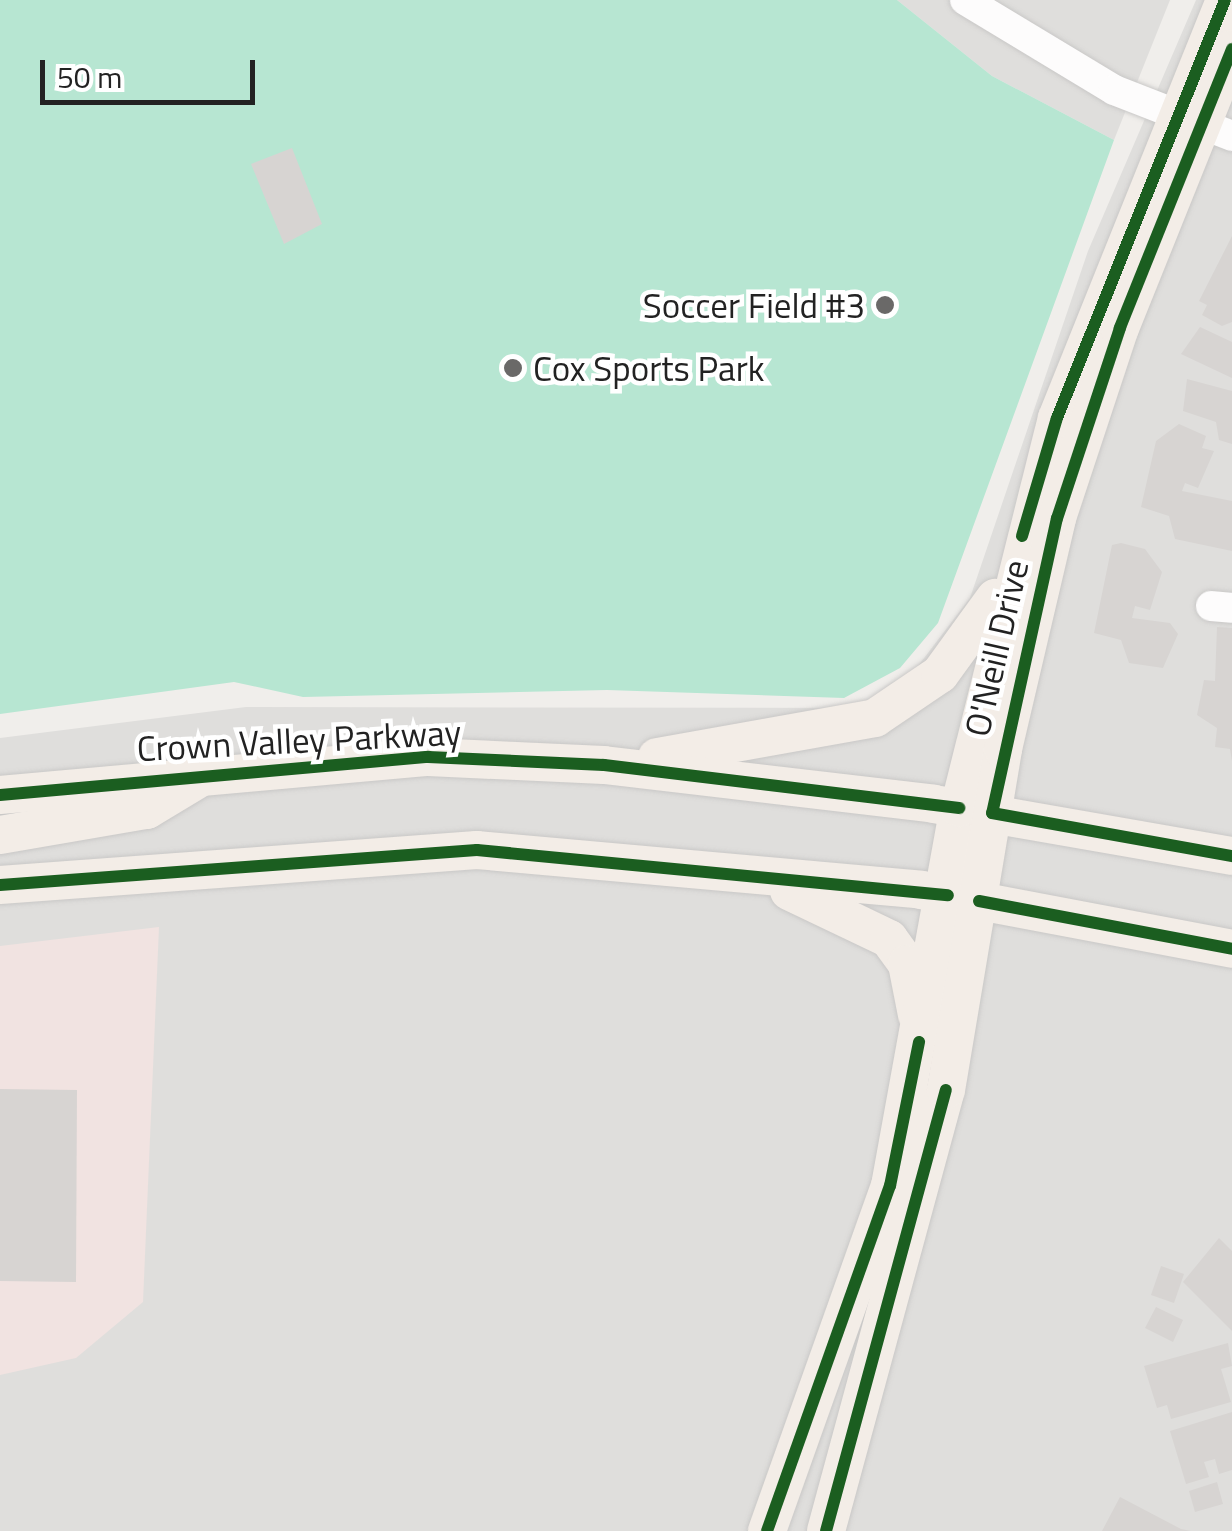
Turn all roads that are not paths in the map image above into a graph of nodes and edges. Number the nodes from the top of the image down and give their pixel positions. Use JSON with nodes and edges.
{"nodes":[{"id":1,"x":965,"y":0,"type":"edge"},
{"id":2,"x":1225,"y":0,"type":"edge"},
{"id":3,"x":1232,"y":49,"type":"edge"},
{"id":4,"x":1203,"y":125,"type":"edge"},
{"id":5,"x":1022,"y":536,"type":"junction"},
{"id":6,"x":604,"y":764,"type":"junction"},
{"id":7,"x":210,"y":771,"type":"junction"},
{"id":8,"x":0,"y":795,"type":"edge"},
{"id":9,"x":975,"y":810,"type":"junction"},
{"id":10,"x":0,"y":835,"type":"edge"},
{"id":11,"x":1232,"y":856,"type":"edge"},
{"id":12,"x":684,"y":863,"type":"junction"},
{"id":13,"x":0,"y":886,"type":"edge"},
{"id":14,"x":963,"y":898,"type":"junction"},
{"id":15,"x":1232,"y":949,"type":"edge"},
{"id":16,"x":919,"y":1042,"type":"junction"},
{"id":17,"x":767,"y":1531,"type":"edge"},
{"id":18,"x":826,"y":1531,"type":"edge"}],
"edges":[{"from":1,"to":4,"type":"street"},
{"from":2,"to":4,"type":"main road","name":"O'Neill Drive"},
{"from":3,"to":4,"type":"main road","name":"O'Neill Drive"},
{"from":4,"to":5,"type":"main road","name":"O'Neill Drive"},
{"from":4,"to":9,"type":"main road","name":"O'Neill Drive"},
{"from":5,"to":6,"type":"main road"},
{"from":5,"to":9,"type":"main road","name":"O'Neill Drive"},
{"from":6,"to":7,"type":"main road","name":"Crown Valley Parkway"},
{"from":6,"to":9,"type":"main road","name":"Crown Valley Parkway"},
{"from":7,"to":8,"type":"main road","name":"Crown Valley Parkway"},
{"from":7,"to":10,"type":"main road"},
{"from":9,"to":11,"type":"main road","name":"Crown Valley Parkway"},
{"from":9,"to":14,"type":"main road","name":"O'Neill Drive"},
{"from":12,"to":13,"type":"main road"},
{"from":12,"to":14,"type":"main road"},
{"from":12,"to":16,"type":"main road"},
{"from":14,"to":15,"type":"main road"},
{"from":14,"to":16,"type":"main road","name":"O'Neill Drive"},
{"from":14,"to":18,"type":"main road","name":"O'Neill Drive"},
{"from":16,"to":17,"type":"main road","name":"O'Neill Drive"}]}
